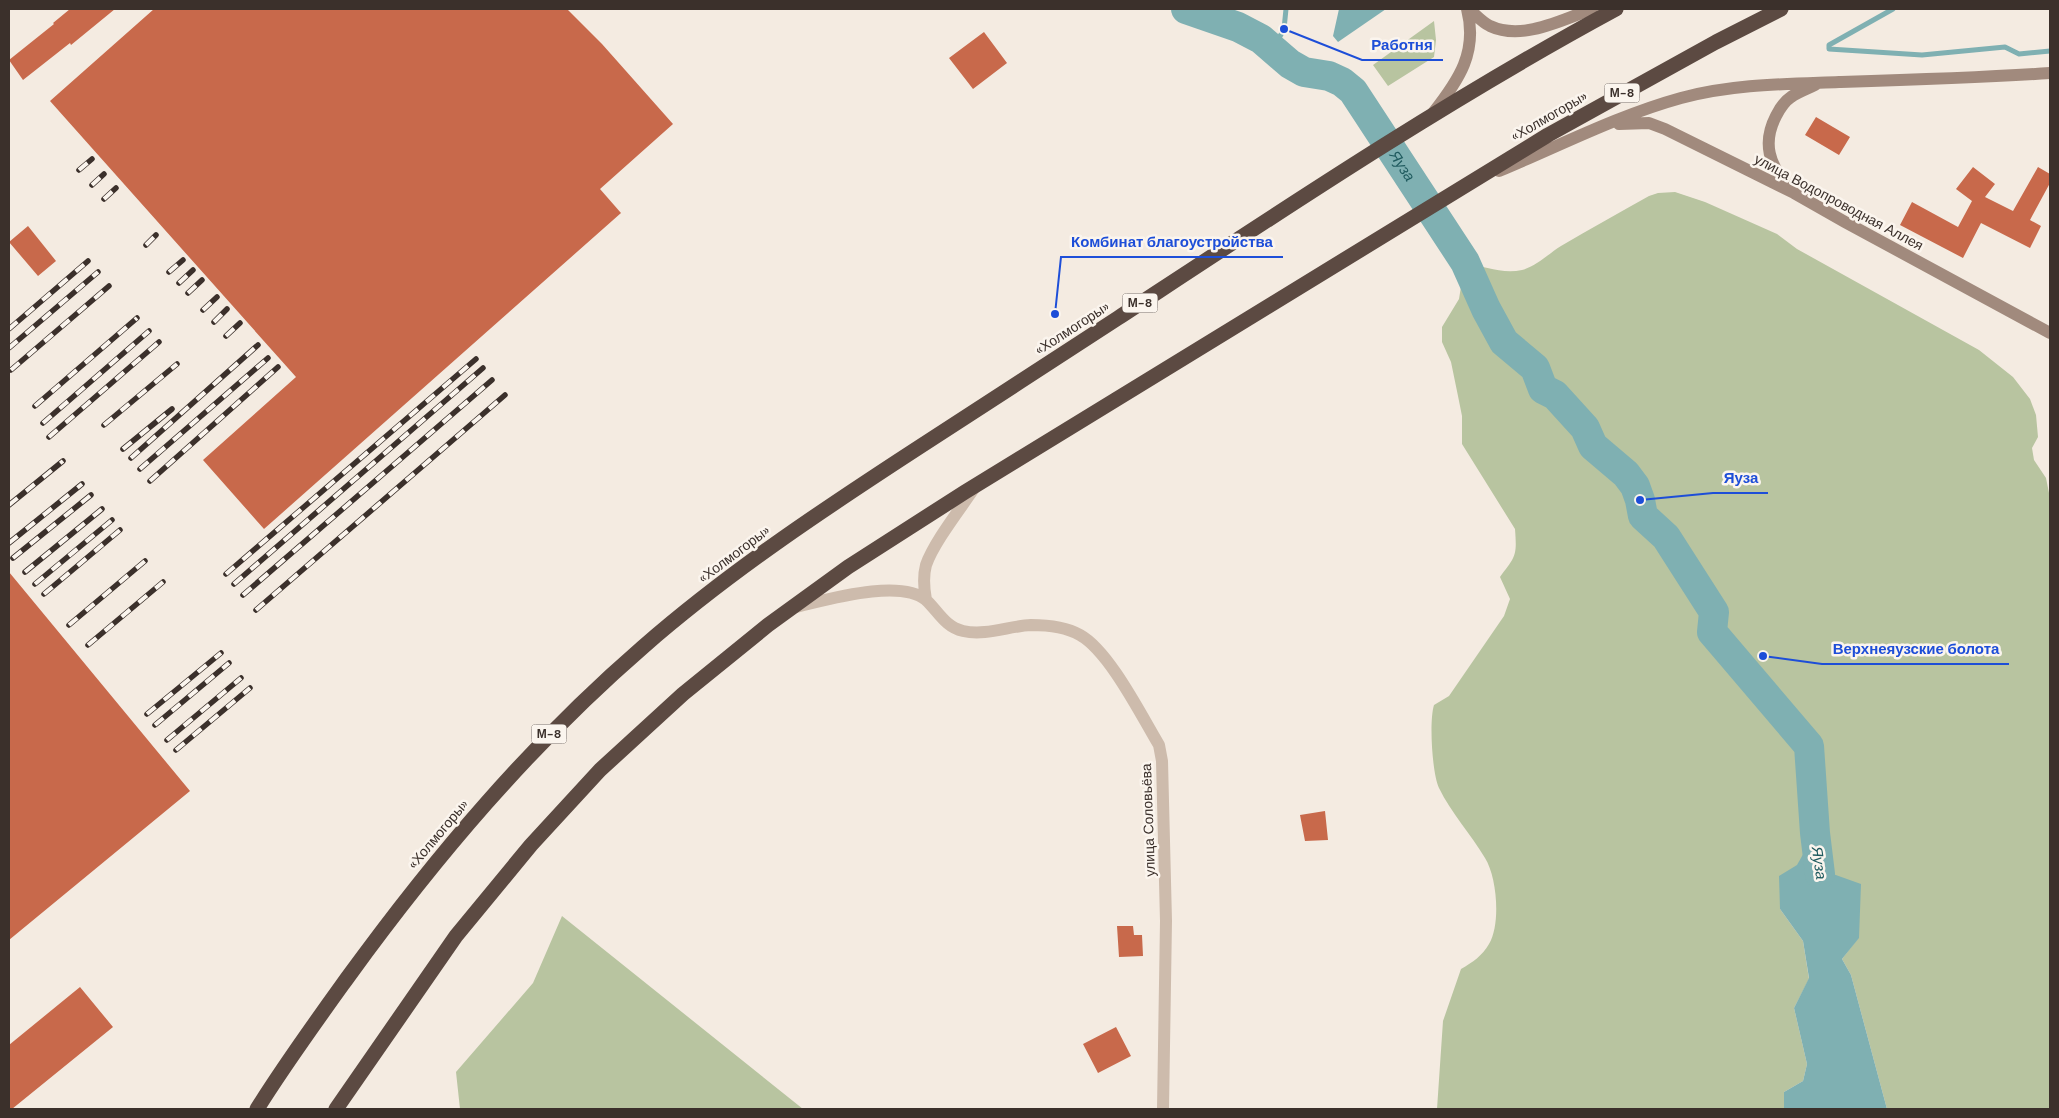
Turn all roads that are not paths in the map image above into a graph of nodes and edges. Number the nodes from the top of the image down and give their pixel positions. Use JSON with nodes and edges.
{"nodes":[{"id":1,"x":1468,"y":9,"type":"edge"},
{"id":2,"x":1592,"y":9,"type":"edge"},
{"id":3,"x":1616,"y":9,"type":"edge"},
{"id":4,"x":1781,"y":9,"type":"edge"},
{"id":5,"x":2050,"y":73,"type":"edge"},
{"id":6,"x":1820,"y":83,"type":"junction"},
{"id":7,"x":1427,"y":120,"type":"junction"},
{"id":8,"x":1607,"y":125,"type":"junction"},
{"id":9,"x":1467,"y":185,"type":"junction"},
{"id":10,"x":1794,"y":192,"type":"junction"},
{"id":11,"x":2050,"y":333,"type":"edge"},
{"id":12,"x":975,"y":486,"type":"junction"},
{"id":13,"x":926,"y":600,"type":"junction"},
{"id":14,"x":793,"y":607,"type":"junction"},
{"id":15,"x":258,"y":1109,"type":"edge"},
{"id":16,"x":336,"y":1109,"type":"edge"},
{"id":17,"x":1163,"y":1109,"type":"edge"}],
"edges":[{"from":1,"to":2,"type":"street"},
{"from":1,"to":7,"type":"street"},
{"from":3,"to":7,"type":"highway","number":"М-8"},
{"from":4,"to":9,"type":"highway","name":"«Холмогоры»","number":"М-8"},
{"from":5,"to":6,"type":"street"},
{"from":6,"to":8,"type":"street"},
{"from":6,"to":10,"type":"street"},
{"from":7,"to":15,"type":"highway","name":"«Холмогоры»","number":"М-8"},
{"from":8,"to":9,"type":"street"},
{"from":8,"to":10,"type":"street","name":"улица Водопроводная Аллея"},
{"from":9,"to":12,"type":"highway","number":"М-8"},
{"from":10,"to":11,"type":"street","name":"улица Водопроводная Аллея"},
{"from":12,"to":13,"type":"street"},
{"from":12,"to":14,"type":"highway","number":"М-8"},
{"from":13,"to":14,"type":"street"},
{"from":13,"to":17,"type":"street","name":"улица Соловьёва"},
{"from":14,"to":16,"type":"highway","number":"М-8"}]}
